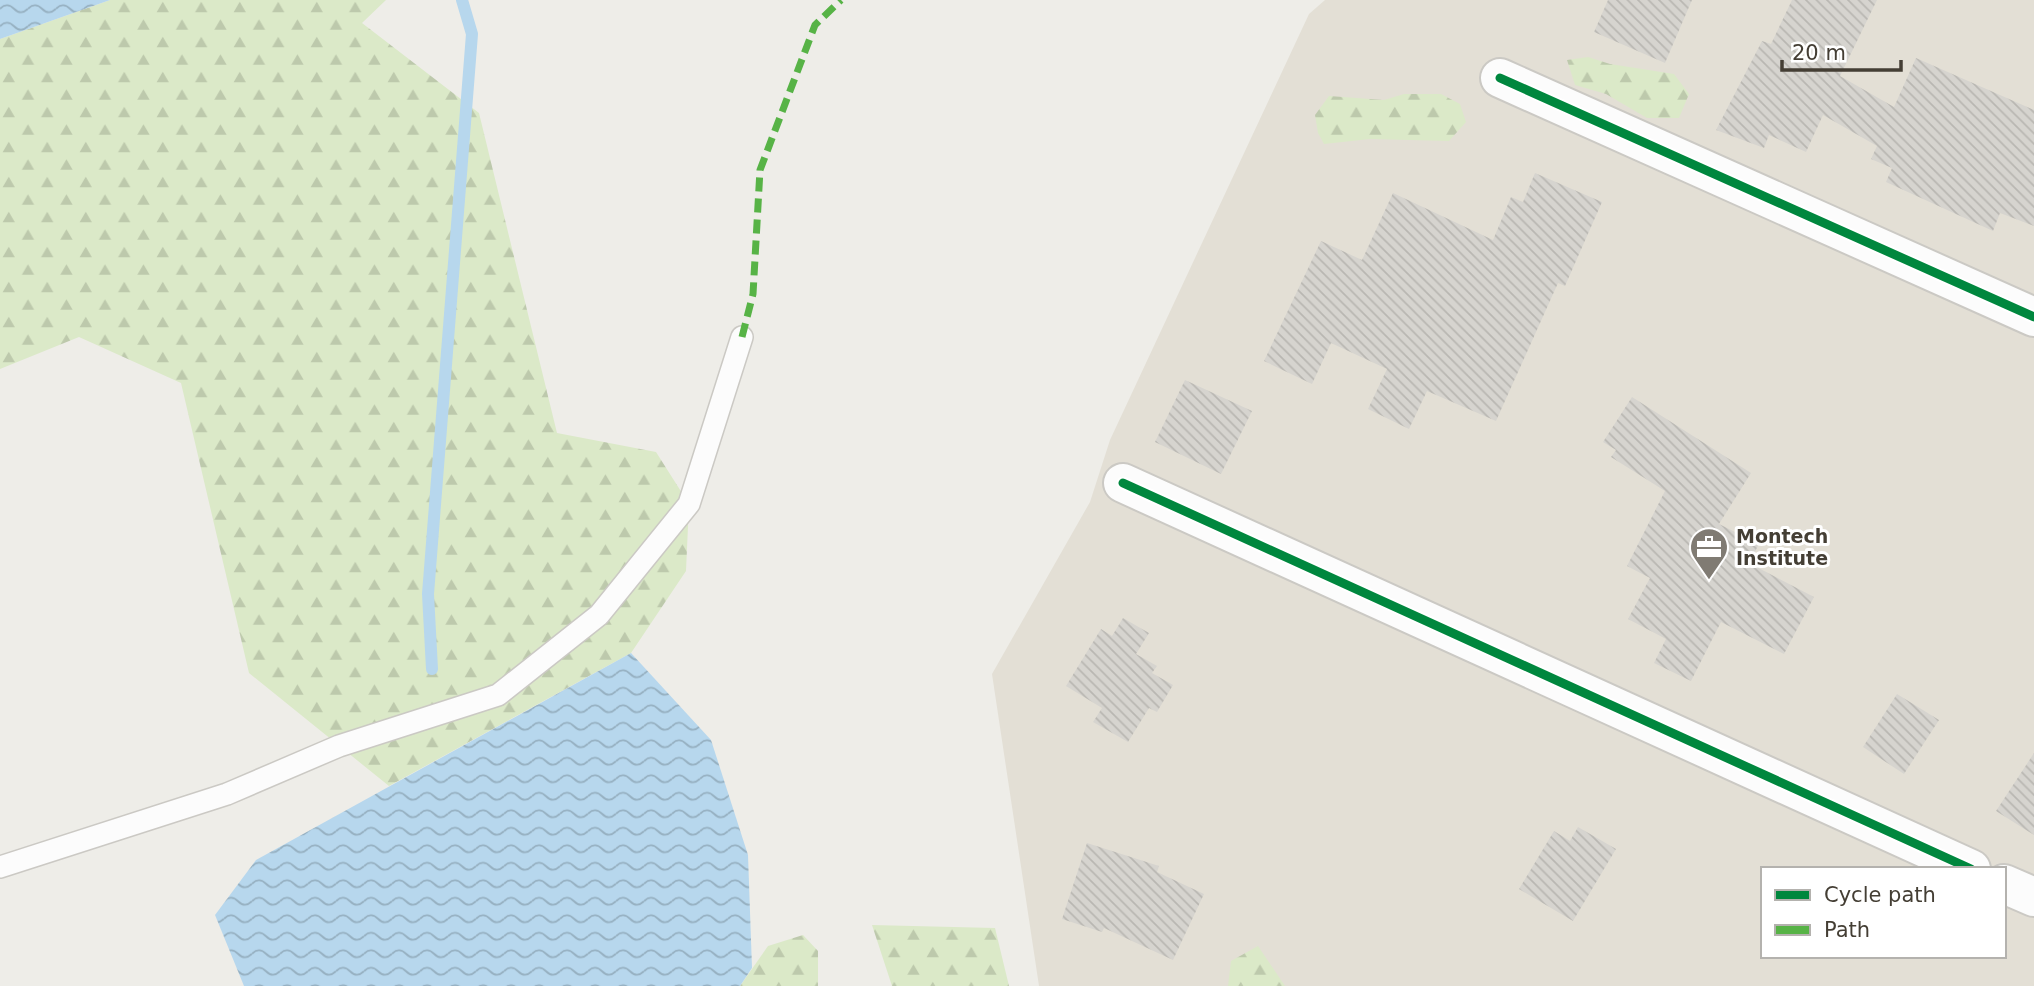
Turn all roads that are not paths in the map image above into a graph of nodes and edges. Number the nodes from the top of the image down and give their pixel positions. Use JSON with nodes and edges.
{"nodes":[{"id":1,"x":1500,"y":78,"type":"dead end"},
{"id":2,"x":2034,"y":317,"type":"edge"},
{"id":3,"x":742,"y":337,"type":"dead end"},
{"id":4,"x":1123,"y":483,"type":"dead end"},
{"id":5,"x":0,"y":867,"type":"edge"},
{"id":6,"x":1967,"y":867,"type":"edge"},
{"id":7,"x":2006,"y":885,"type":"edge"},
{"id":8,"x":2034,"y":897,"type":"edge"}],
"edges":[{"from":1,"to":2,"type":"street"},
{"from":3,"to":5,"type":"lane"},
{"from":4,"to":6,"type":"street"},
{"from":7,"to":8,"type":"street"}]}
